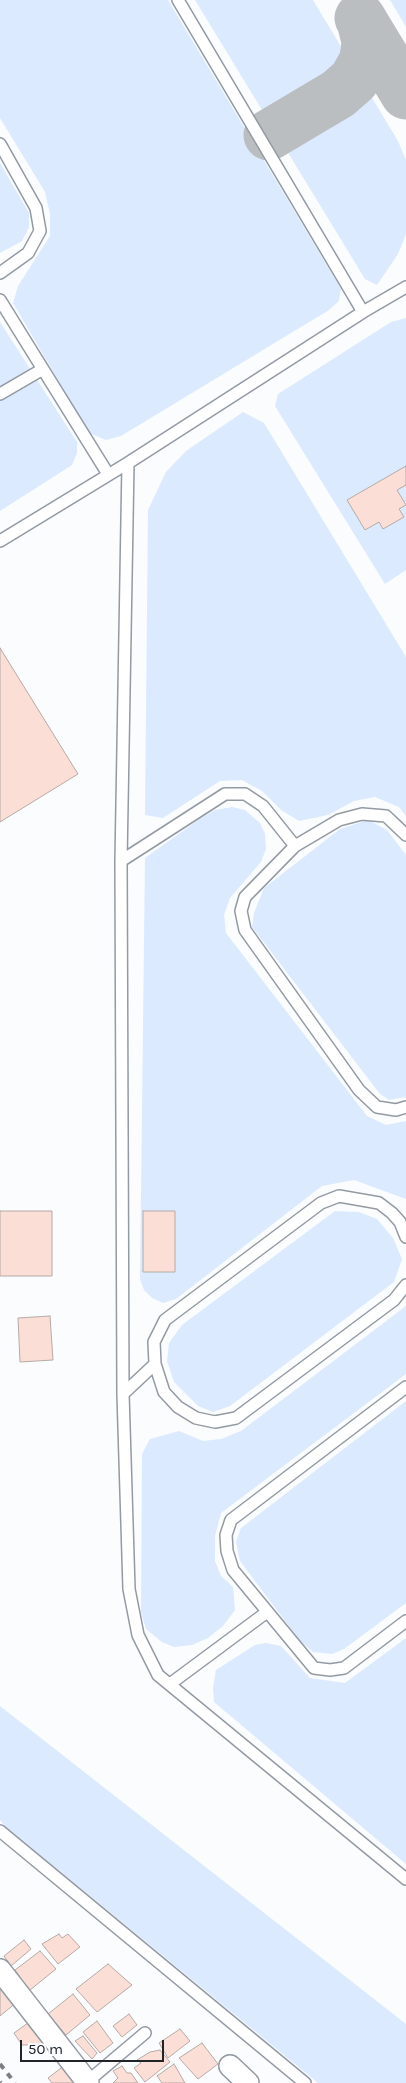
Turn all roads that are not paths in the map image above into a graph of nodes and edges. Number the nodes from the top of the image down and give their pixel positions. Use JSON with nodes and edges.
{"nodes":[{"id":1,"x":178,"y":0,"type":"edge"},
{"id":2,"x":0,"y":144,"type":"edge"},
{"id":3,"x":0,"y":273,"type":"edge"},
{"id":4,"x":406,"y":287,"type":"edge"},
{"id":5,"x":0,"y":300,"type":"edge"},
{"id":6,"x":363,"y":312,"type":"junction"},
{"id":7,"x":42,"y":369,"type":"junction"},
{"id":8,"x":0,"y":394,"type":"edge"},
{"id":9,"x":128,"y":463,"type":"junction"},
{"id":10,"x":108,"y":474,"type":"junction"},
{"id":11,"x":0,"y":541,"type":"edge"},
{"id":12,"x":406,"y":835,"type":"edge"},
{"id":13,"x":295,"y":846,"type":"junction"},
{"id":14,"x":121,"y":861,"type":"junction"},
{"id":15,"x":406,"y":1107,"type":"edge"},
{"id":16,"x":403,"y":1220,"type":"edge"},
{"id":17,"x":406,"y":1237,"type":"edge"},
{"id":18,"x":406,"y":1285,"type":"edge"},
{"id":19,"x":154,"y":1364,"type":"junction"},
{"id":20,"x":406,"y":1387,"type":"edge"},
{"id":21,"x":123,"y":1394,"type":"junction"},
{"id":22,"x":268,"y":1612,"type":"junction"},
{"id":23,"x":406,"y":1622,"type":"edge"},
{"id":24,"x":170,"y":1684,"type":"junction"},
{"id":25,"x":0,"y":1831,"type":"edge"},
{"id":26,"x":406,"y":1879,"type":"edge"},
{"id":27,"x":0,"y":1970,"type":"edge"},
{"id":28,"x":145,"y":2033,"type":"dead end"},
{"id":29,"x":230,"y":2066,"type":"dead end"},
{"id":30,"x":88,"y":2082,"type":"edge"},
{"id":31,"x":248,"y":2083,"type":"edge"},
{"id":32,"x":305,"y":2083,"type":"edge"}],
"edges":[{"from":1,"to":6,"type":"lane"},
{"from":2,"to":3,"type":"lane"},
{"from":4,"to":6,"type":"lane"},
{"from":5,"to":7,"type":"lane"},
{"from":6,"to":9,"type":"lane"},
{"from":7,"to":8,"type":"lane"},
{"from":7,"to":10,"type":"lane"},
{"from":9,"to":10,"type":"lane"},
{"from":9,"to":14,"type":"lane"},
{"from":10,"to":11,"type":"lane"},
{"from":12,"to":13,"type":"lane"},
{"from":13,"to":14,"type":"lane"},
{"from":13,"to":15,"type":"lane"},
{"from":14,"to":21,"type":"lane"},
{"from":16,"to":17,"type":"lane"},
{"from":16,"to":19,"type":"lane"},
{"from":18,"to":19,"type":"lane"},
{"from":19,"to":21,"type":"lane"},
{"from":20,"to":22,"type":"lane"},
{"from":21,"to":24,"type":"lane"},
{"from":22,"to":23,"type":"lane"},
{"from":22,"to":24,"type":"lane"},
{"from":24,"to":26,"type":"lane"},
{"from":25,"to":32,"type":"lane"},
{"from":27,"to":30,"type":"street"},
{"from":28,"to":30,"type":"lane"},
{"from":29,"to":31,"type":"street"}]}
